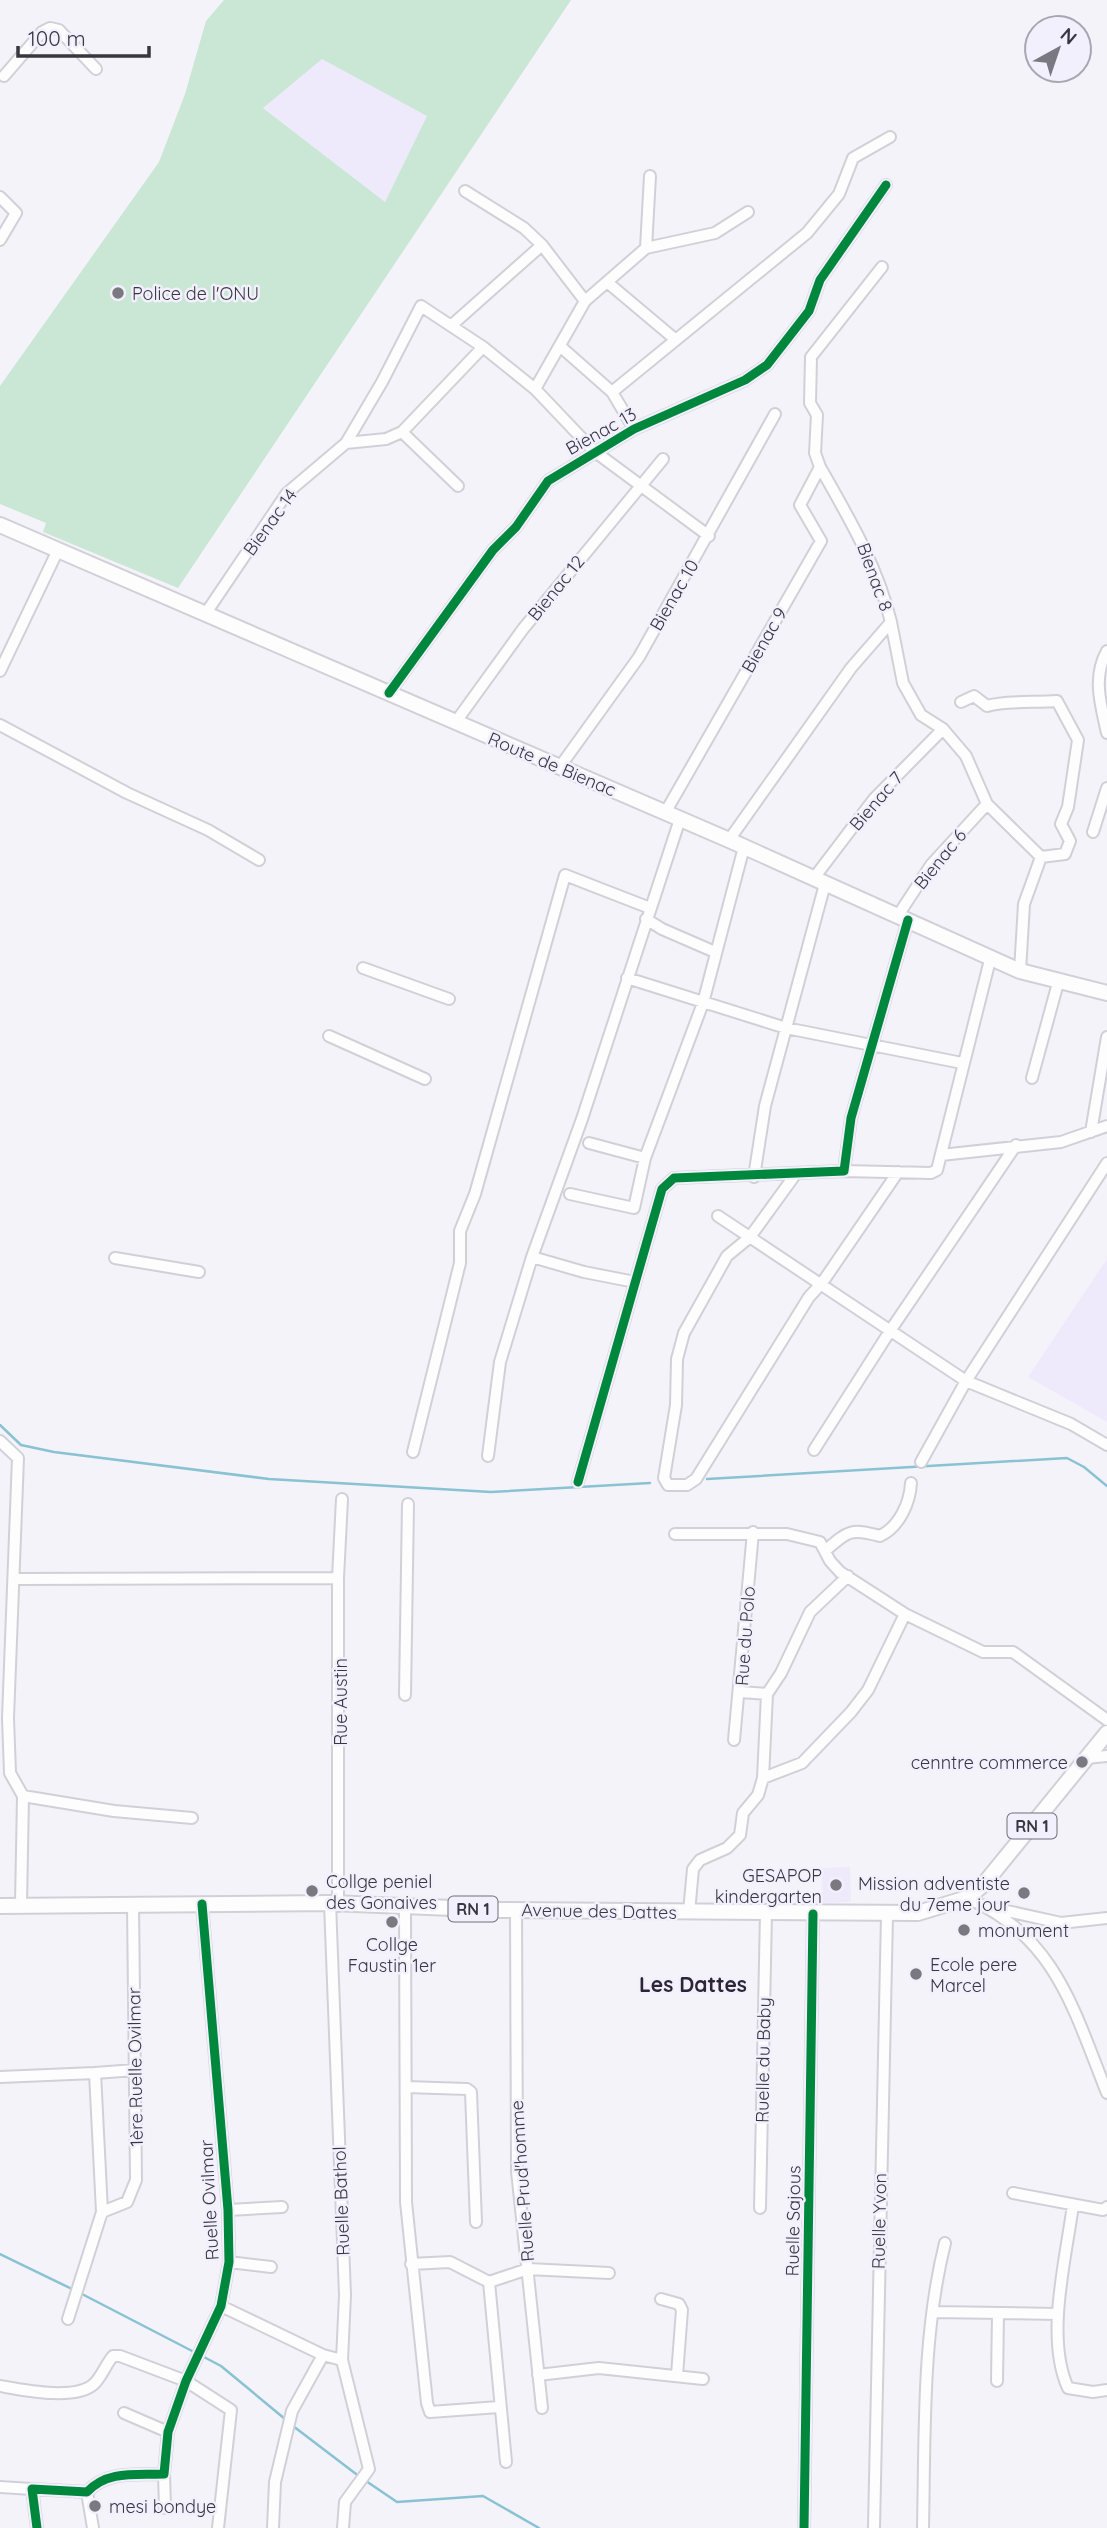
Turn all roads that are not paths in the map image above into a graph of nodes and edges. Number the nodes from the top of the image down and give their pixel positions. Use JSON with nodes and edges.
{"nodes":[{"id":1,"x":96,"y":69,"type":"dead end"},
{"id":2,"x":4,"y":76,"type":"dead end"},
{"id":3,"x":890,"y":137,"type":"dead end"},
{"id":4,"x":650,"y":176,"type":"dead end"},
{"id":5,"x":886,"y":185,"type":"dead end"},
{"id":6,"x":465,"y":191,"type":"dead end"},
{"id":7,"x":0,"y":197,"type":"edge"},
{"id":8,"x":748,"y":212,"type":"dead end"},
{"id":9,"x":0,"y":240,"type":"edge"},
{"id":10,"x":542,"y":245,"type":"junction"},
{"id":11,"x":646,"y":248,"type":"junction"},
{"id":12,"x":882,"y":267,"type":"dead end"},
{"id":13,"x":607,"y":282,"type":"junction"},
{"id":14,"x":585,"y":301,"type":"junction"},
{"id":15,"x":453,"y":324,"type":"junction"},
{"id":16,"x":676,"y":340,"type":"junction"},
{"id":17,"x":483,"y":347,"type":"junction"},
{"id":18,"x":561,"y":347,"type":"junction"},
{"id":19,"x":536,"y":389,"type":"junction"},
{"id":20,"x":611,"y":392,"type":"junction"},
{"id":21,"x":775,"y":414,"type":"dead end"},
{"id":22,"x":634,"y":429,"type":"junction"},
{"id":23,"x":402,"y":432,"type":"junction"},
{"id":24,"x":346,"y":443,"type":"junction"},
{"id":25,"x":594,"y":451,"type":"junction"},
{"id":26,"x":663,"y":459,"type":"dead end"},
{"id":27,"x":820,"y":467,"type":"junction"},
{"id":28,"x":641,"y":484,"type":"junction"},
{"id":29,"x":458,"y":486,"type":"dead end"},
{"id":30,"x":0,"y":525,"type":"edge"},
{"id":31,"x":709,"y":536,"type":"junction"},
{"id":32,"x":58,"y":550,"type":"junction"},
{"id":33,"x":206,"y":613,"type":"junction"},
{"id":34,"x":891,"y":622,"type":"junction"},
{"id":35,"x":1107,"y":651,"type":"edge"},
{"id":36,"x":0,"y":671,"type":"edge"},
{"id":37,"x":389,"y":693,"type":"junction"},
{"id":38,"x":961,"y":702,"type":"dead end"},
{"id":39,"x":456,"y":723,"type":"junction"},
{"id":40,"x":0,"y":725,"type":"edge"},
{"id":41,"x":943,"y":729,"type":"junction"},
{"id":42,"x":1107,"y":733,"type":"edge"},
{"id":43,"x":559,"y":768,"type":"junction"},
{"id":44,"x":1107,"y":788,"type":"edge"},
{"id":45,"x":987,"y":804,"type":"junction"},
{"id":46,"x":665,"y":813,"type":"junction"},
{"id":47,"x":680,"y":819,"type":"junction"},
{"id":48,"x":1093,"y":832,"type":"dead end"},
{"id":49,"x":730,"y":840,"type":"junction"},
{"id":50,"x":744,"y":847,"type":"junction"},
{"id":51,"x":1041,"y":857,"type":"junction"},
{"id":52,"x":259,"y":860,"type":"dead end"},
{"id":53,"x":819,"y":881,"type":"junction"},
{"id":54,"x":648,"y":914,"type":"junction"},
{"id":55,"x":903,"y":918,"type":"junction"},
{"id":56,"x":716,"y":952,"type":"junction"},
{"id":57,"x":991,"y":956,"type":"junction"},
{"id":58,"x":363,"y":968,"type":"dead end"},
{"id":59,"x":1020,"y":971,"type":"junction"},
{"id":60,"x":627,"y":978,"type":"junction"},
{"id":61,"x":1058,"y":983,"type":"junction"},
{"id":62,"x":1107,"y":993,"type":"edge"},
{"id":63,"x":449,"y":999,"type":"dead end"},
{"id":64,"x":702,"y":1003,"type":"junction"},
{"id":65,"x":786,"y":1028,"type":"junction"},
{"id":66,"x":329,"y":1036,"type":"dead end"},
{"id":67,"x":1107,"y":1037,"type":"edge"},
{"id":68,"x":873,"y":1047,"type":"junction"},
{"id":69,"x":962,"y":1063,"type":"junction"},
{"id":70,"x":1032,"y":1078,"type":"dead end"},
{"id":71,"x":425,"y":1079,"type":"dead end"},
{"id":72,"x":1107,"y":1126,"type":"edge"},
{"id":73,"x":1091,"y":1132,"type":"junction"},
{"id":74,"x":589,"y":1143,"type":"dead end"},
{"id":75,"x":1016,"y":1145,"type":"junction"},
{"id":76,"x":941,"y":1155,"type":"junction"},
{"id":77,"x":645,"y":1158,"type":"junction"},
{"id":78,"x":1107,"y":1163,"type":"edge"},
{"id":79,"x":844,"y":1171,"type":"junction"},
{"id":80,"x":898,"y":1172,"type":"junction"},
{"id":81,"x":795,"y":1175,"type":"junction"},
{"id":82,"x":754,"y":1177,"type":"junction"},
{"id":83,"x":570,"y":1194,"type":"dead end"},
{"id":84,"x":718,"y":1216,"type":"dead end"},
{"id":85,"x":750,"y":1237,"type":"junction"},
{"id":86,"x":532,"y":1257,"type":"junction"},
{"id":87,"x":115,"y":1258,"type":"dead end"},
{"id":88,"x":199,"y":1272,"type":"dead end"},
{"id":89,"x":635,"y":1282,"type":"junction"},
{"id":90,"x":822,"y":1283,"type":"junction"},
{"id":91,"x":890,"y":1331,"type":"junction"},
{"id":92,"x":965,"y":1381,"type":"junction"},
{"id":93,"x":0,"y":1441,"type":"edge"},
{"id":94,"x":1107,"y":1445,"type":"edge"},
{"id":95,"x":814,"y":1450,"type":"dead end"},
{"id":96,"x":413,"y":1452,"type":"dead end"},
{"id":97,"x":488,"y":1456,"type":"dead end"},
{"id":98,"x":921,"y":1462,"type":"dead end"},
{"id":99,"x":578,"y":1482,"type":"dead end"},
{"id":100,"x":911,"y":1483,"type":"dead end"},
{"id":101,"x":342,"y":1499,"type":"dead end"},
{"id":102,"x":408,"y":1504,"type":"dead end"},
{"id":103,"x":753,"y":1532,"type":"junction"},
{"id":104,"x":675,"y":1534,"type":"dead end"},
{"id":105,"x":826,"y":1550,"type":"junction"},
{"id":106,"x":848,"y":1576,"type":"junction"},
{"id":107,"x":338,"y":1577,"type":"junction"},
{"id":108,"x":14,"y":1579,"type":"junction"},
{"id":109,"x":905,"y":1614,"type":"junction"},
{"id":110,"x":5,"y":1692,"type":"edge"},
{"id":111,"x":741,"y":1692,"type":"junction"},
{"id":112,"x":767,"y":1694,"type":"junction"},
{"id":113,"x":405,"y":1695,"type":"dead end"},
{"id":114,"x":1107,"y":1720,"type":"edge"},
{"id":115,"x":1107,"y":1733,"type":"edge"},
{"id":116,"x":734,"y":1740,"type":"dead end"},
{"id":117,"x":1107,"y":1755,"type":"edge"},
{"id":118,"x":1086,"y":1758,"type":"junction"},
{"id":119,"x":763,"y":1778,"type":"junction"},
{"id":120,"x":23,"y":1796,"type":"junction"},
{"id":121,"x":192,"y":1818,"type":"dead end"},
{"id":122,"x":967,"y":1898,"type":"junction"},
{"id":123,"x":133,"y":1903,"type":"junction"},
{"id":124,"x":21,"y":1904,"type":"junction"},
{"id":125,"x":202,"y":1904,"type":"junction"},
{"id":126,"x":334,"y":1904,"type":"junction"},
{"id":127,"x":0,"y":1906,"type":"edge"},
{"id":128,"x":986,"y":1906,"type":"junction"},
{"id":129,"x":405,"y":1908,"type":"junction"},
{"id":130,"x":516,"y":1910,"type":"junction"},
{"id":131,"x":689,"y":1912,"type":"junction"},
{"id":132,"x":766,"y":1913,"type":"junction"},
{"id":133,"x":813,"y":1914,"type":"junction"},
{"id":134,"x":887,"y":1914,"type":"junction"},
{"id":135,"x":1107,"y":1918,"type":"edge"},
{"id":136,"x":135,"y":2070,"type":"junction"},
{"id":137,"x":95,"y":2073,"type":"junction"},
{"id":138,"x":0,"y":2077,"type":"edge"},
{"id":139,"x":406,"y":2087,"type":"junction"},
{"id":140,"x":1107,"y":2093,"type":"edge"},
{"id":141,"x":1013,"y":2193,"type":"dead end"},
{"id":142,"x":1073,"y":2205,"type":"junction"},
{"id":143,"x":282,"y":2207,"type":"dead end"},
{"id":144,"x":1107,"y":2207,"type":"edge"},
{"id":145,"x":760,"y":2208,"type":"dead end"},
{"id":146,"x":228,"y":2210,"type":"junction"},
{"id":147,"x":102,"y":2212,"type":"junction"},
{"id":148,"x":476,"y":2222,"type":"dead end"},
{"id":149,"x":945,"y":2243,"type":"dead end"},
{"id":150,"x":229,"y":2262,"type":"junction"},
{"id":151,"x":411,"y":2264,"type":"junction"},
{"id":152,"x":271,"y":2267,"type":"dead end"},
{"id":153,"x":527,"y":2269,"type":"junction"},
{"id":154,"x":609,"y":2273,"type":"dead end"},
{"id":155,"x":489,"y":2282,"type":"junction"},
{"id":156,"x":661,"y":2299,"type":"dead end"},
{"id":157,"x":221,"y":2306,"type":"junction"},
{"id":158,"x":935,"y":2312,"type":"junction"},
{"id":159,"x":998,"y":2313,"type":"junction"},
{"id":160,"x":1058,"y":2314,"type":"junction"},
{"id":161,"x":68,"y":2319,"type":"dead end"},
{"id":162,"x":323,"y":2355,"type":"junction"},
{"id":163,"x":342,"y":2360,"type":"junction"},
{"id":164,"x":538,"y":2375,"type":"junction"},
{"id":165,"x":677,"y":2375,"type":"junction"},
{"id":166,"x":703,"y":2379,"type":"dead end"},
{"id":167,"x":186,"y":2381,"type":"junction"},
{"id":168,"x":997,"y":2381,"type":"dead end"},
{"id":169,"x":0,"y":2386,"type":"edge"},
{"id":170,"x":1107,"y":2390,"type":"edge"},
{"id":171,"x":499,"y":2407,"type":"junction"},
{"id":172,"x":542,"y":2408,"type":"dead end"},
{"id":173,"x":124,"y":2413,"type":"dead end"},
{"id":174,"x":168,"y":2432,"type":"junction"},
{"id":175,"x":506,"y":2462,"type":"dead end"},
{"id":176,"x":164,"y":2474,"type":"junction"},
{"id":177,"x":0,"y":2487,"type":"edge"},
{"id":178,"x":32,"y":2489,"type":"junction"},
{"id":179,"x":87,"y":2492,"type":"junction"},
{"id":180,"x":164,"y":2508,"type":"dead end"},
{"id":181,"x":37,"y":2528,"type":"edge"},
{"id":182,"x":93,"y":2528,"type":"edge"},
{"id":183,"x":218,"y":2528,"type":"edge"},
{"id":184,"x":273,"y":2528,"type":"edge"},
{"id":185,"x":343,"y":2528,"type":"edge"},
{"id":186,"x":804,"y":2528,"type":"edge"},
{"id":187,"x":874,"y":2528,"type":"edge"},
{"id":188,"x":923,"y":2528,"type":"edge"}],
"edges":[{"from":1,"to":2,"type":"street"},
{"from":3,"to":16,"type":"street"},
{"from":4,"to":11,"type":"street"},
{"from":5,"to":22,"type":"street","name":"Bienac 13"},
{"from":6,"to":10,"type":"street"},
{"from":7,"to":9,"type":"street"},
{"from":8,"to":11,"type":"street"},
{"from":10,"to":14,"type":"street"},
{"from":10,"to":15,"type":"street"},
{"from":11,"to":13,"type":"street"},
{"from":12,"to":27,"type":"street","name":"Bienac 8"},
{"from":13,"to":14,"type":"street"},
{"from":13,"to":16,"type":"street"},
{"from":14,"to":18,"type":"street"},
{"from":15,"to":17,"type":"street"},
{"from":15,"to":24,"type":"street","name":"Bienac 14"},
{"from":16,"to":20,"type":"street"},
{"from":17,"to":19,"type":"street"},
{"from":17,"to":23,"type":"street"},
{"from":18,"to":19,"type":"street"},
{"from":18,"to":20,"type":"street"},
{"from":19,"to":25,"type":"street"},
{"from":20,"to":22,"type":"street"},
{"from":21,"to":31,"type":"street","name":"Bienac 10"},
{"from":22,"to":25,"type":"street","name":"Bienac 13"},
{"from":23,"to":24,"type":"street"},
{"from":23,"to":29,"type":"street"},
{"from":24,"to":33,"type":"street","name":"Bienac 14"},
{"from":25,"to":28,"type":"street"},
{"from":25,"to":37,"type":"street","name":"Bienac 13"},
{"from":26,"to":28,"type":"street","name":"Bienac 12"},
{"from":27,"to":34,"type":"street","name":"Bienac 8"},
{"from":27,"to":46,"type":"street","name":"Bienac 9"},
{"from":28,"to":31,"type":"street"},
{"from":28,"to":39,"type":"street","name":"Bienac 12"},
{"from":30,"to":32,"type":"main road","name":"Route de Bienac"},
{"from":31,"to":43,"type":"street","name":"Bienac 10"},
{"from":32,"to":33,"type":"main road","name":"Route de Bienac"},
{"from":32,"to":36,"type":"street"},
{"from":33,"to":37,"type":"main road","name":"Route de Bienac"},
{"from":34,"to":41,"type":"street"},
{"from":34,"to":49,"type":"street","name":"Bienac 8"},
{"from":35,"to":42,"type":"street"},
{"from":37,"to":39,"type":"main road","name":"Route de Bienac"},
{"from":38,"to":51,"type":"street"},
{"from":39,"to":43,"type":"main road","name":"Route de Bienac"},
{"from":40,"to":52,"type":"street"},
{"from":41,"to":45,"type":"street"},
{"from":41,"to":53,"type":"street","name":"Bienac 7"},
{"from":43,"to":46,"type":"main road","name":"Route de Bienac"},
{"from":44,"to":48,"type":"street"},
{"from":45,"to":51,"type":"street"},
{"from":45,"to":55,"type":"street","name":"Bienac 6"},
{"from":46,"to":47,"type":"main road","name":"Route de Bienac"},
{"from":47,"to":49,"type":"main road","name":"Route de Bienac"},
{"from":47,"to":54,"type":"street"},
{"from":49,"to":50,"type":"main road","name":"Route de Bienac"},
{"from":50,"to":53,"type":"main road","name":"Route de Bienac"},
{"from":50,"to":56,"type":"street"},
{"from":51,"to":59,"type":"street"},
{"from":53,"to":55,"type":"main road","name":"Route de Bienac"},
{"from":53,"to":65,"type":"street"},
{"from":54,"to":56,"type":"street"},
{"from":54,"to":60,"type":"street"},
{"from":54,"to":96,"type":"street"},
{"from":55,"to":57,"type":"main road","name":"Route de Bienac"},
{"from":55,"to":68,"type":"street","name":"Bienac 6"},
{"from":56,"to":64,"type":"street"},
{"from":57,"to":59,"type":"main road","name":"Route de Bienac"},
{"from":57,"to":69,"type":"street"},
{"from":58,"to":63,"type":"street"},
{"from":59,"to":61,"type":"main road","name":"Route de Bienac"},
{"from":60,"to":64,"type":"street"},
{"from":60,"to":86,"type":"street"},
{"from":61,"to":62,"type":"main road","name":"Route de Bienac"},
{"from":61,"to":70,"type":"street"},
{"from":64,"to":65,"type":"street"},
{"from":64,"to":77,"type":"street"},
{"from":65,"to":68,"type":"street"},
{"from":65,"to":82,"type":"street"},
{"from":66,"to":71,"type":"street"},
{"from":67,"to":73,"type":"street"},
{"from":68,"to":69,"type":"street"},
{"from":68,"to":79,"type":"street","name":"Bienac 6"},
{"from":69,"to":76,"type":"street"},
{"from":72,"to":73,"type":"street"},
{"from":73,"to":75,"type":"street"},
{"from":74,"to":77,"type":"street"},
{"from":75,"to":76,"type":"street"},
{"from":75,"to":91,"type":"street"},
{"from":76,"to":80,"type":"street"},
{"from":77,"to":83,"type":"street"},
{"from":78,"to":92,"type":"street"},
{"from":79,"to":80,"type":"street"},
{"from":79,"to":81,"type":"street"},
{"from":80,"to":90,"type":"street"},
{"from":81,"to":82,"type":"street"},
{"from":81,"to":85,"type":"street"},
{"from":82,"to":89,"type":"street"},
{"from":84,"to":85,"type":"street"},
{"from":85,"to":90,"type":"street"},
{"from":85,"to":90,"type":"street"},
{"from":86,"to":89,"type":"street"},
{"from":86,"to":97,"type":"street"},
{"from":87,"to":88,"type":"street"},
{"from":89,"to":99,"type":"street"},
{"from":90,"to":91,"type":"street"},
{"from":91,"to":92,"type":"street"},
{"from":91,"to":95,"type":"street"},
{"from":92,"to":94,"type":"street"},
{"from":92,"to":98,"type":"street"},
{"from":93,"to":108,"type":"street"},
{"from":100,"to":105,"type":"street"},
{"from":101,"to":107,"type":"street","name":"Rue Austin"},
{"from":102,"to":113,"type":"street"},
{"from":103,"to":104,"type":"street"},
{"from":103,"to":105,"type":"street"},
{"from":103,"to":111,"type":"street","name":"Rue du Polo"},
{"from":105,"to":106,"type":"street"},
{"from":106,"to":109,"type":"street"},
{"from":106,"to":112,"type":"street"},
{"from":107,"to":108,"type":"street"},
{"from":107,"to":126,"type":"street","name":"Rue Austin"},
{"from":108,"to":110,"type":"street"},
{"from":109,"to":114,"type":"street"},
{"from":109,"to":119,"type":"street"},
{"from":110,"to":120,"type":"street"},
{"from":111,"to":112,"type":"street"},
{"from":111,"to":116,"type":"street","name":"Rue du Polo"},
{"from":112,"to":119,"type":"street"},
{"from":115,"to":118,"type":"main road","number":"RN 1"},
{"from":117,"to":118,"type":"street"},
{"from":118,"to":122,"type":"main road","number":"RN 1"},
{"from":119,"to":131,"type":"street"},
{"from":120,"to":121,"type":"street"},
{"from":120,"to":124,"type":"street"},
{"from":122,"to":128,"type":"street"},
{"from":122,"to":134,"type":"main road","name":"Avenue des Dattes","number":"RN 1"},
{"from":123,"to":124,"type":"main road","name":"Avenue des Dattes","number":"RN 1"},
{"from":123,"to":125,"type":"main road","name":"Avenue des Dattes","number":"RN 1"},
{"from":123,"to":136,"type":"street","name":"1ère Ruelle Ovilmar"},
{"from":124,"to":127,"type":"main road","name":"Avenue des Dattes","number":"RN 1"},
{"from":125,"to":126,"type":"main road","name":"Avenue des Dattes","number":"RN 1"},
{"from":125,"to":146,"type":"street","name":"Ruelle Ovilmar"},
{"from":126,"to":129,"type":"main road","name":"Avenue des Dattes","number":"RN 1"},
{"from":126,"to":163,"type":"street","name":"Ruelle Bathol"},
{"from":128,"to":135,"type":"street"},
{"from":128,"to":140,"type":"street"},
{"from":129,"to":130,"type":"main road","name":"Avenue des Dattes","number":"RN 1"},
{"from":129,"to":139,"type":"street"},
{"from":130,"to":131,"type":"main road","name":"Avenue des Dattes","number":"RN 1"},
{"from":130,"to":153,"type":"street","name":"Ruelle Prud'homme"},
{"from":131,"to":132,"type":"main road","name":"Avenue des Dattes","number":"RN 1"},
{"from":132,"to":133,"type":"main road","name":"Avenue des Dattes","number":"RN 1"},
{"from":132,"to":145,"type":"street","name":"Ruelle du Baby"},
{"from":133,"to":134,"type":"main road","name":"Avenue des Dattes","number":"RN 1"},
{"from":133,"to":186,"type":"street","name":"Ruelle Sajous"},
{"from":134,"to":187,"type":"street","name":"Ruelle Yvon"},
{"from":136,"to":137,"type":"street"},
{"from":136,"to":147,"type":"street","name":"1ère Ruelle Ovilmar"},
{"from":137,"to":138,"type":"street"},
{"from":137,"to":147,"type":"street"},
{"from":139,"to":148,"type":"street"},
{"from":139,"to":151,"type":"street"},
{"from":141,"to":142,"type":"street"},
{"from":142,"to":144,"type":"street"},
{"from":142,"to":160,"type":"street"},
{"from":143,"to":146,"type":"street"},
{"from":146,"to":150,"type":"street","name":"Ruelle Ovilmar"},
{"from":147,"to":161,"type":"street"},
{"from":149,"to":158,"type":"street"},
{"from":150,"to":152,"type":"street"},
{"from":150,"to":157,"type":"street","name":"Ruelle Ovilmar"},
{"from":151,"to":155,"type":"street"},
{"from":151,"to":171,"type":"street"},
{"from":153,"to":154,"type":"street"},
{"from":153,"to":155,"type":"street"},
{"from":153,"to":164,"type":"street","name":"Ruelle Prud'homme"},
{"from":155,"to":171,"type":"street"},
{"from":156,"to":165,"type":"street"},
{"from":157,"to":162,"type":"street"},
{"from":157,"to":167,"type":"street","name":"Ruelle Ovilmar"},
{"from":158,"to":159,"type":"street"},
{"from":158,"to":188,"type":"street"},
{"from":159,"to":160,"type":"street"},
{"from":159,"to":168,"type":"street"},
{"from":160,"to":170,"type":"street"},
{"from":162,"to":163,"type":"street"},
{"from":162,"to":184,"type":"street"},
{"from":163,"to":185,"type":"street","name":"Ruelle Bathol"},
{"from":164,"to":165,"type":"street"},
{"from":164,"to":172,"type":"street","name":"Ruelle Prud'homme"},
{"from":165,"to":166,"type":"street"},
{"from":167,"to":169,"type":"street"},
{"from":167,"to":174,"type":"street","name":"Ruelle Ovilmar"},
{"from":167,"to":183,"type":"street"},
{"from":171,"to":175,"type":"street"},
{"from":173,"to":174,"type":"street"},
{"from":174,"to":176,"type":"street","name":"Ruelle Ovilmar"},
{"from":176,"to":179,"type":"street"},
{"from":176,"to":180,"type":"street","name":"Ruelle Ovilmar"},
{"from":177,"to":178,"type":"street"},
{"from":178,"to":179,"type":"street"},
{"from":178,"to":181,"type":"street"},
{"from":179,"to":182,"type":"street"}]}
